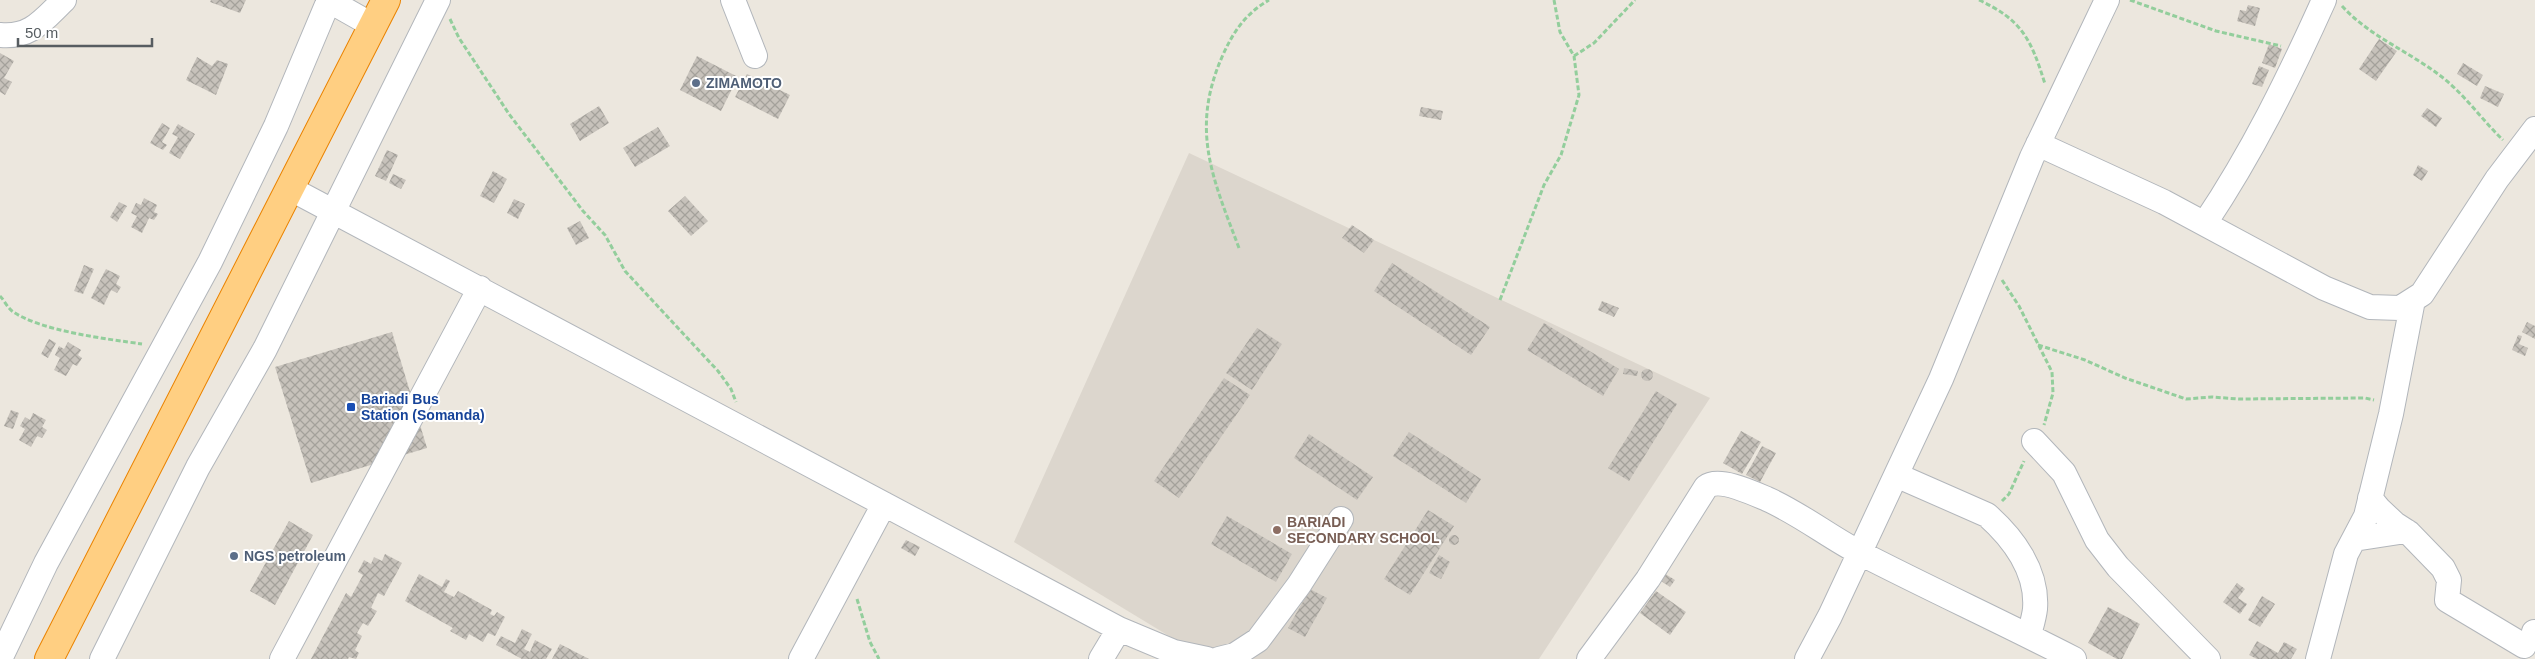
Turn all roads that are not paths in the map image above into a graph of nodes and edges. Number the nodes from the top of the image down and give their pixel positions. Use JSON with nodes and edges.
{"nodes":[{"id":1,"x":64,"y":0,"type":"edge"},
{"id":2,"x":329,"y":0,"type":"edge"},
{"id":3,"x":386,"y":0,"type":"edge"},
{"id":4,"x":733,"y":0,"type":"edge"},
{"id":5,"x":2107,"y":0,"type":"edge"},
{"id":6,"x":2324,"y":0,"type":"edge"},
{"id":7,"x":443,"y":8,"type":"edge"},
{"id":8,"x":372,"y":25,"type":"junction"},
{"id":9,"x":0,"y":35,"type":"edge"},
{"id":10,"x":755,"y":56,"type":"dead end"},
{"id":11,"x":2529,"y":139,"type":"edge"},
{"id":12,"x":2038,"y":144,"type":"junction"},
{"id":13,"x":291,"y":189,"type":"junction"},
{"id":14,"x":333,"y":212,"type":"junction"},
{"id":15,"x":2205,"y":223,"type":"junction"},
{"id":16,"x":480,"y":288,"type":"junction"},
{"id":17,"x":2413,"y":300,"type":"junction"},
{"id":18,"x":2034,"y":441,"type":"road end"},
{"id":19,"x":1896,"y":475,"type":"junction"},
{"id":20,"x":2370,"y":498,"type":"junction"},
{"id":21,"x":884,"y":504,"type":"junction"},
{"id":22,"x":1342,"y":519,"type":"dead end"},
{"id":23,"x":2406,"y":531,"type":"junction"},
{"id":24,"x":2354,"y":539,"type":"junction"},
{"id":25,"x":1860,"y":553,"type":"junction"},
{"id":26,"x":1119,"y":629,"type":"junction"},
{"id":27,"x":2029,"y":635,"type":"junction"},
{"id":28,"x":2529,"y":640,"type":"edge"},
{"id":29,"x":0,"y":658,"type":"edge"},
{"id":30,"x":49,"y":659,"type":"edge"},
{"id":31,"x":102,"y":659,"type":"edge"},
{"id":32,"x":282,"y":659,"type":"edge"},
{"id":33,"x":801,"y":659,"type":"edge"},
{"id":34,"x":1101,"y":659,"type":"edge"},
{"id":35,"x":1207,"y":659,"type":"edge"},
{"id":36,"x":1219,"y":659,"type":"edge"},
{"id":37,"x":1589,"y":659,"type":"edge"},
{"id":38,"x":1807,"y":659,"type":"edge"},
{"id":39,"x":2074,"y":659,"type":"edge"},
{"id":40,"x":2208,"y":659,"type":"edge"},
{"id":41,"x":2318,"y":659,"type":"edge"}],
"edges":[{"from":1,"to":9,"type":"street"},
{"from":2,"to":8,"type":"street"},
{"from":2,"to":29,"type":"street"},
{"from":3,"to":8,"type":"highway"},
{"from":4,"to":10,"type":"street"},
{"from":5,"to":12,"type":"street"},
{"from":6,"to":15,"type":"street"},
{"from":7,"to":14,"type":"street"},
{"from":8,"to":13,"type":"highway"},
{"from":11,"to":17,"type":"street"},
{"from":12,"to":15,"type":"street"},
{"from":12,"to":19,"type":"street"},
{"from":13,"to":14,"type":"street"},
{"from":13,"to":30,"type":"highway"},
{"from":14,"to":16,"type":"street"},
{"from":14,"to":31,"type":"street"},
{"from":15,"to":17,"type":"street"},
{"from":16,"to":21,"type":"street"},
{"from":16,"to":32,"type":"street"},
{"from":17,"to":20,"type":"street"},
{"from":18,"to":40,"type":"street"},
{"from":19,"to":25,"type":"street"},
{"from":19,"to":27,"type":"street"},
{"from":20,"to":23,"type":"street"},
{"from":20,"to":24,"type":"street"},
{"from":21,"to":26,"type":"street"},
{"from":21,"to":33,"type":"street"},
{"from":22,"to":36,"type":"street"},
{"from":23,"to":24,"type":"street"},
{"from":23,"to":28,"type":"street"},
{"from":24,"to":41,"type":"street"},
{"from":25,"to":27,"type":"street"},
{"from":25,"to":37,"type":"street"},
{"from":25,"to":38,"type":"street"},
{"from":26,"to":34,"type":"street"},
{"from":26,"to":35,"type":"street"},
{"from":27,"to":39,"type":"street"}]}
